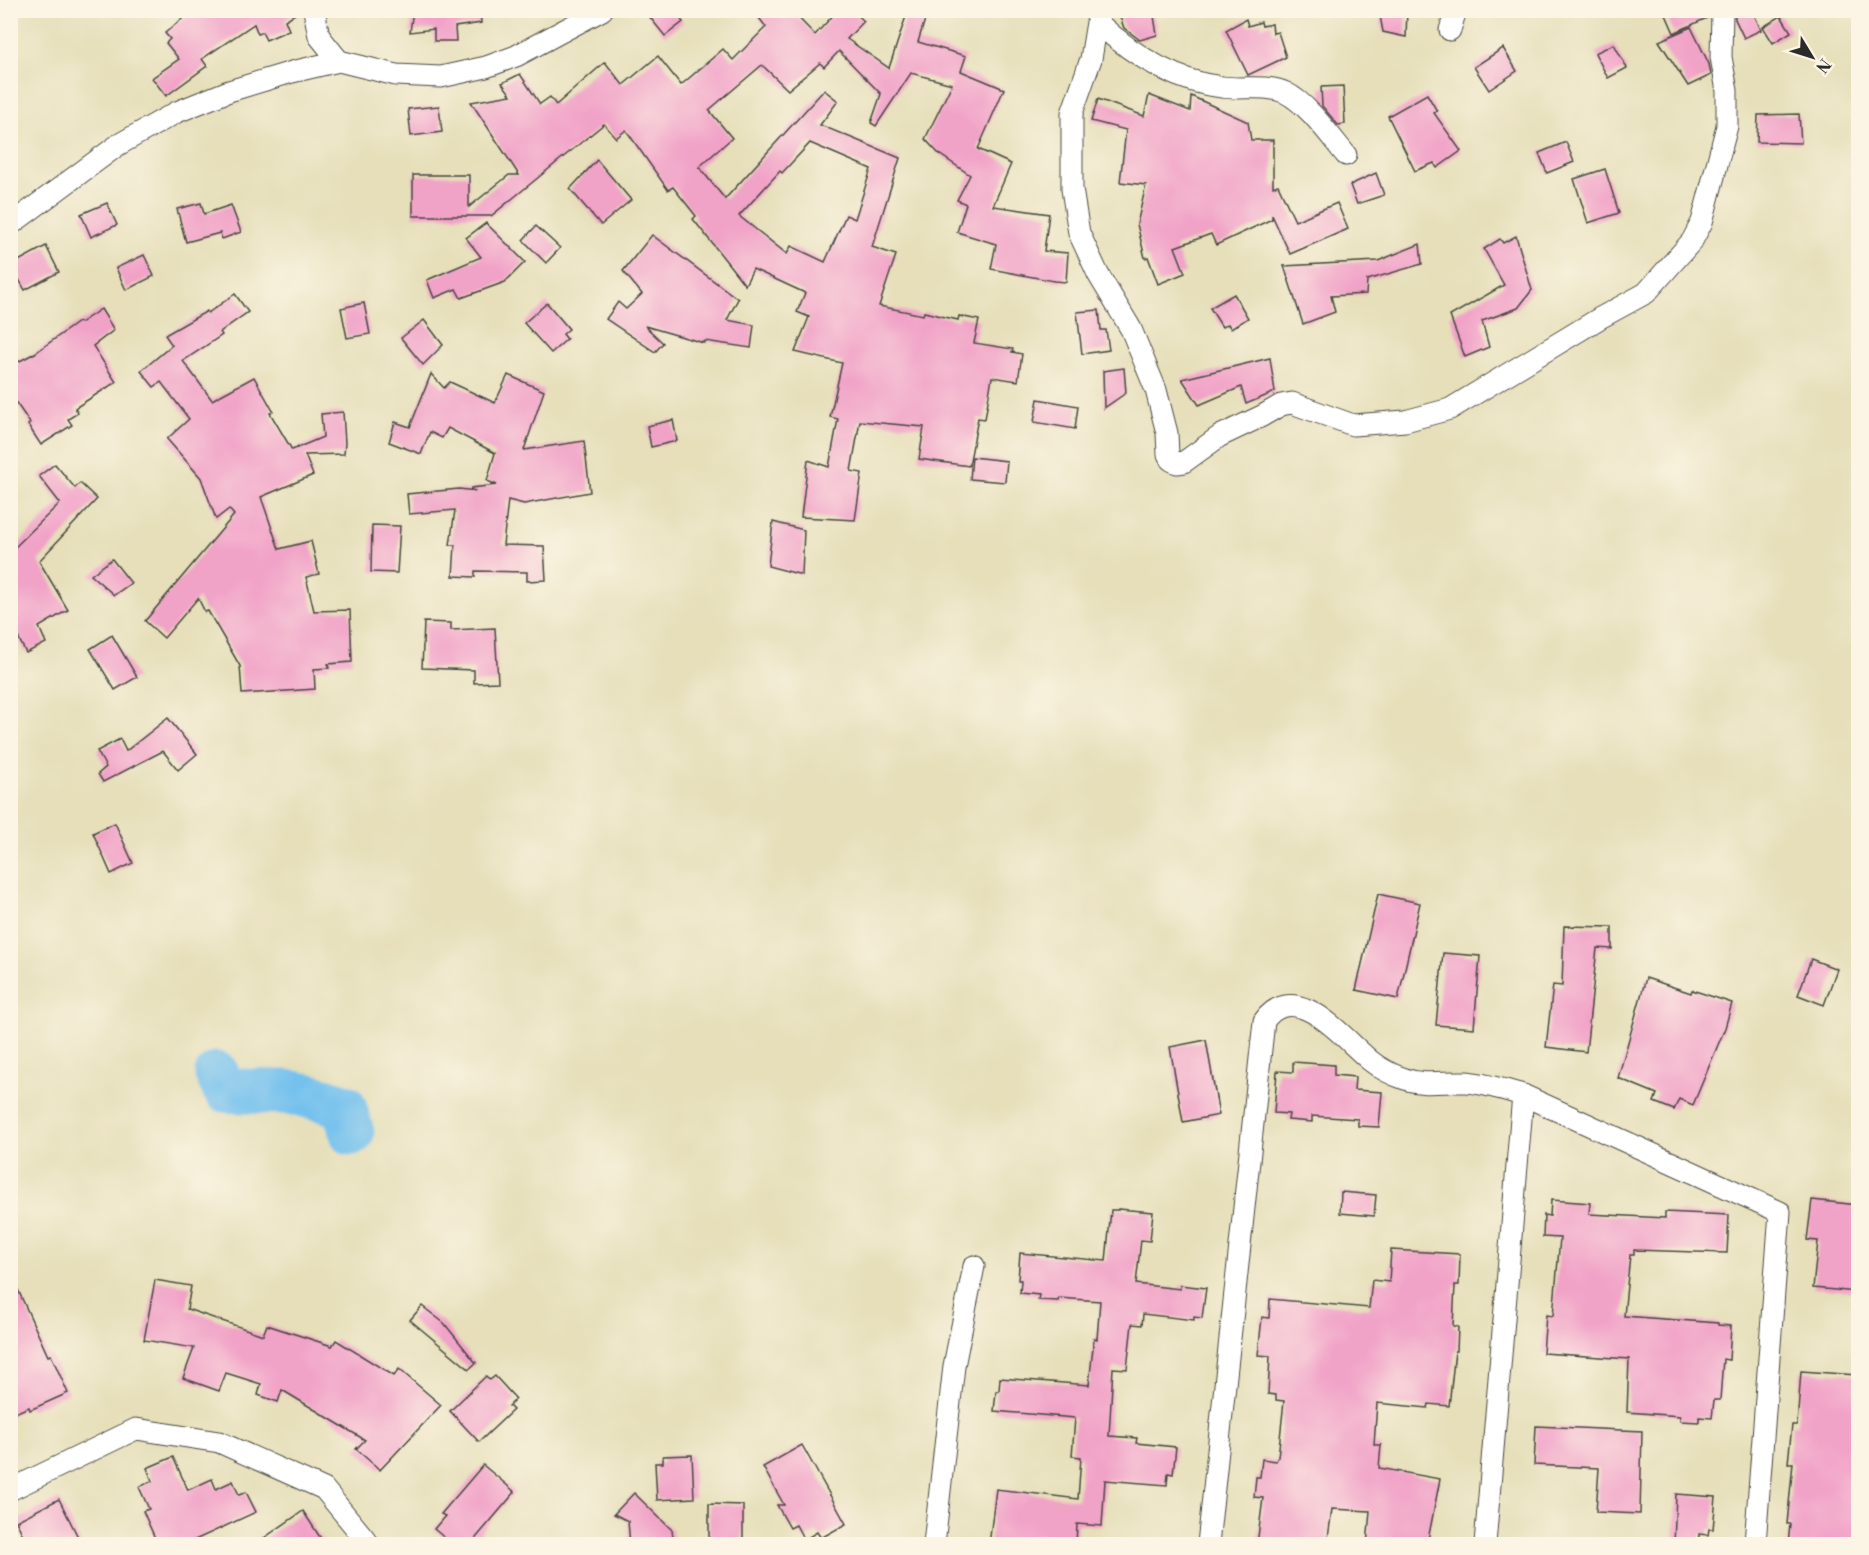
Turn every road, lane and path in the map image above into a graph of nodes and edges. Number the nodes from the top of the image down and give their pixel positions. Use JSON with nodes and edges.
{"nodes":[{"id":1,"x":314,"y":10,"type":"edge"},
{"id":2,"x":602,"y":10,"type":"edge"},
{"id":3,"x":1722,"y":10,"type":"edge"},
{"id":4,"x":1099,"y":17,"type":"edge"},
{"id":5,"x":339,"y":61,"type":"junction"},
{"id":6,"x":1346,"y":155,"type":"dead end"},
{"id":7,"x":12,"y":221,"type":"edge"},
{"id":8,"x":1523,"y":1095,"type":"junction"},
{"id":9,"x":974,"y":1266,"type":"dead end"},
{"id":10,"x":10,"y":1490,"type":"edge"},
{"id":11,"x":934,"y":1539,"type":"edge"},
{"id":12,"x":369,"y":1545,"type":"edge"},
{"id":13,"x":915,"y":1545,"type":"edge"},
{"id":14,"x":1208,"y":1545,"type":"edge"},
{"id":15,"x":1485,"y":1545,"type":"edge"},
{"id":16,"x":1755,"y":1545,"type":"edge"}],
"edges":[{"from":1,"to":5,"type":"street"},
{"from":2,"to":5,"type":"street"},
{"from":3,"to":4,"type":"street"},
{"from":4,"to":6,"type":"street"},
{"from":5,"to":7,"type":"street"},
{"from":8,"to":14,"type":"street"},
{"from":8,"to":15,"type":"street"},
{"from":8,"to":16,"type":"street"},
{"from":9,"to":11,"type":"street"},
{"from":10,"to":12,"type":"street"},
{"from":11,"to":13,"type":"street"}]}
